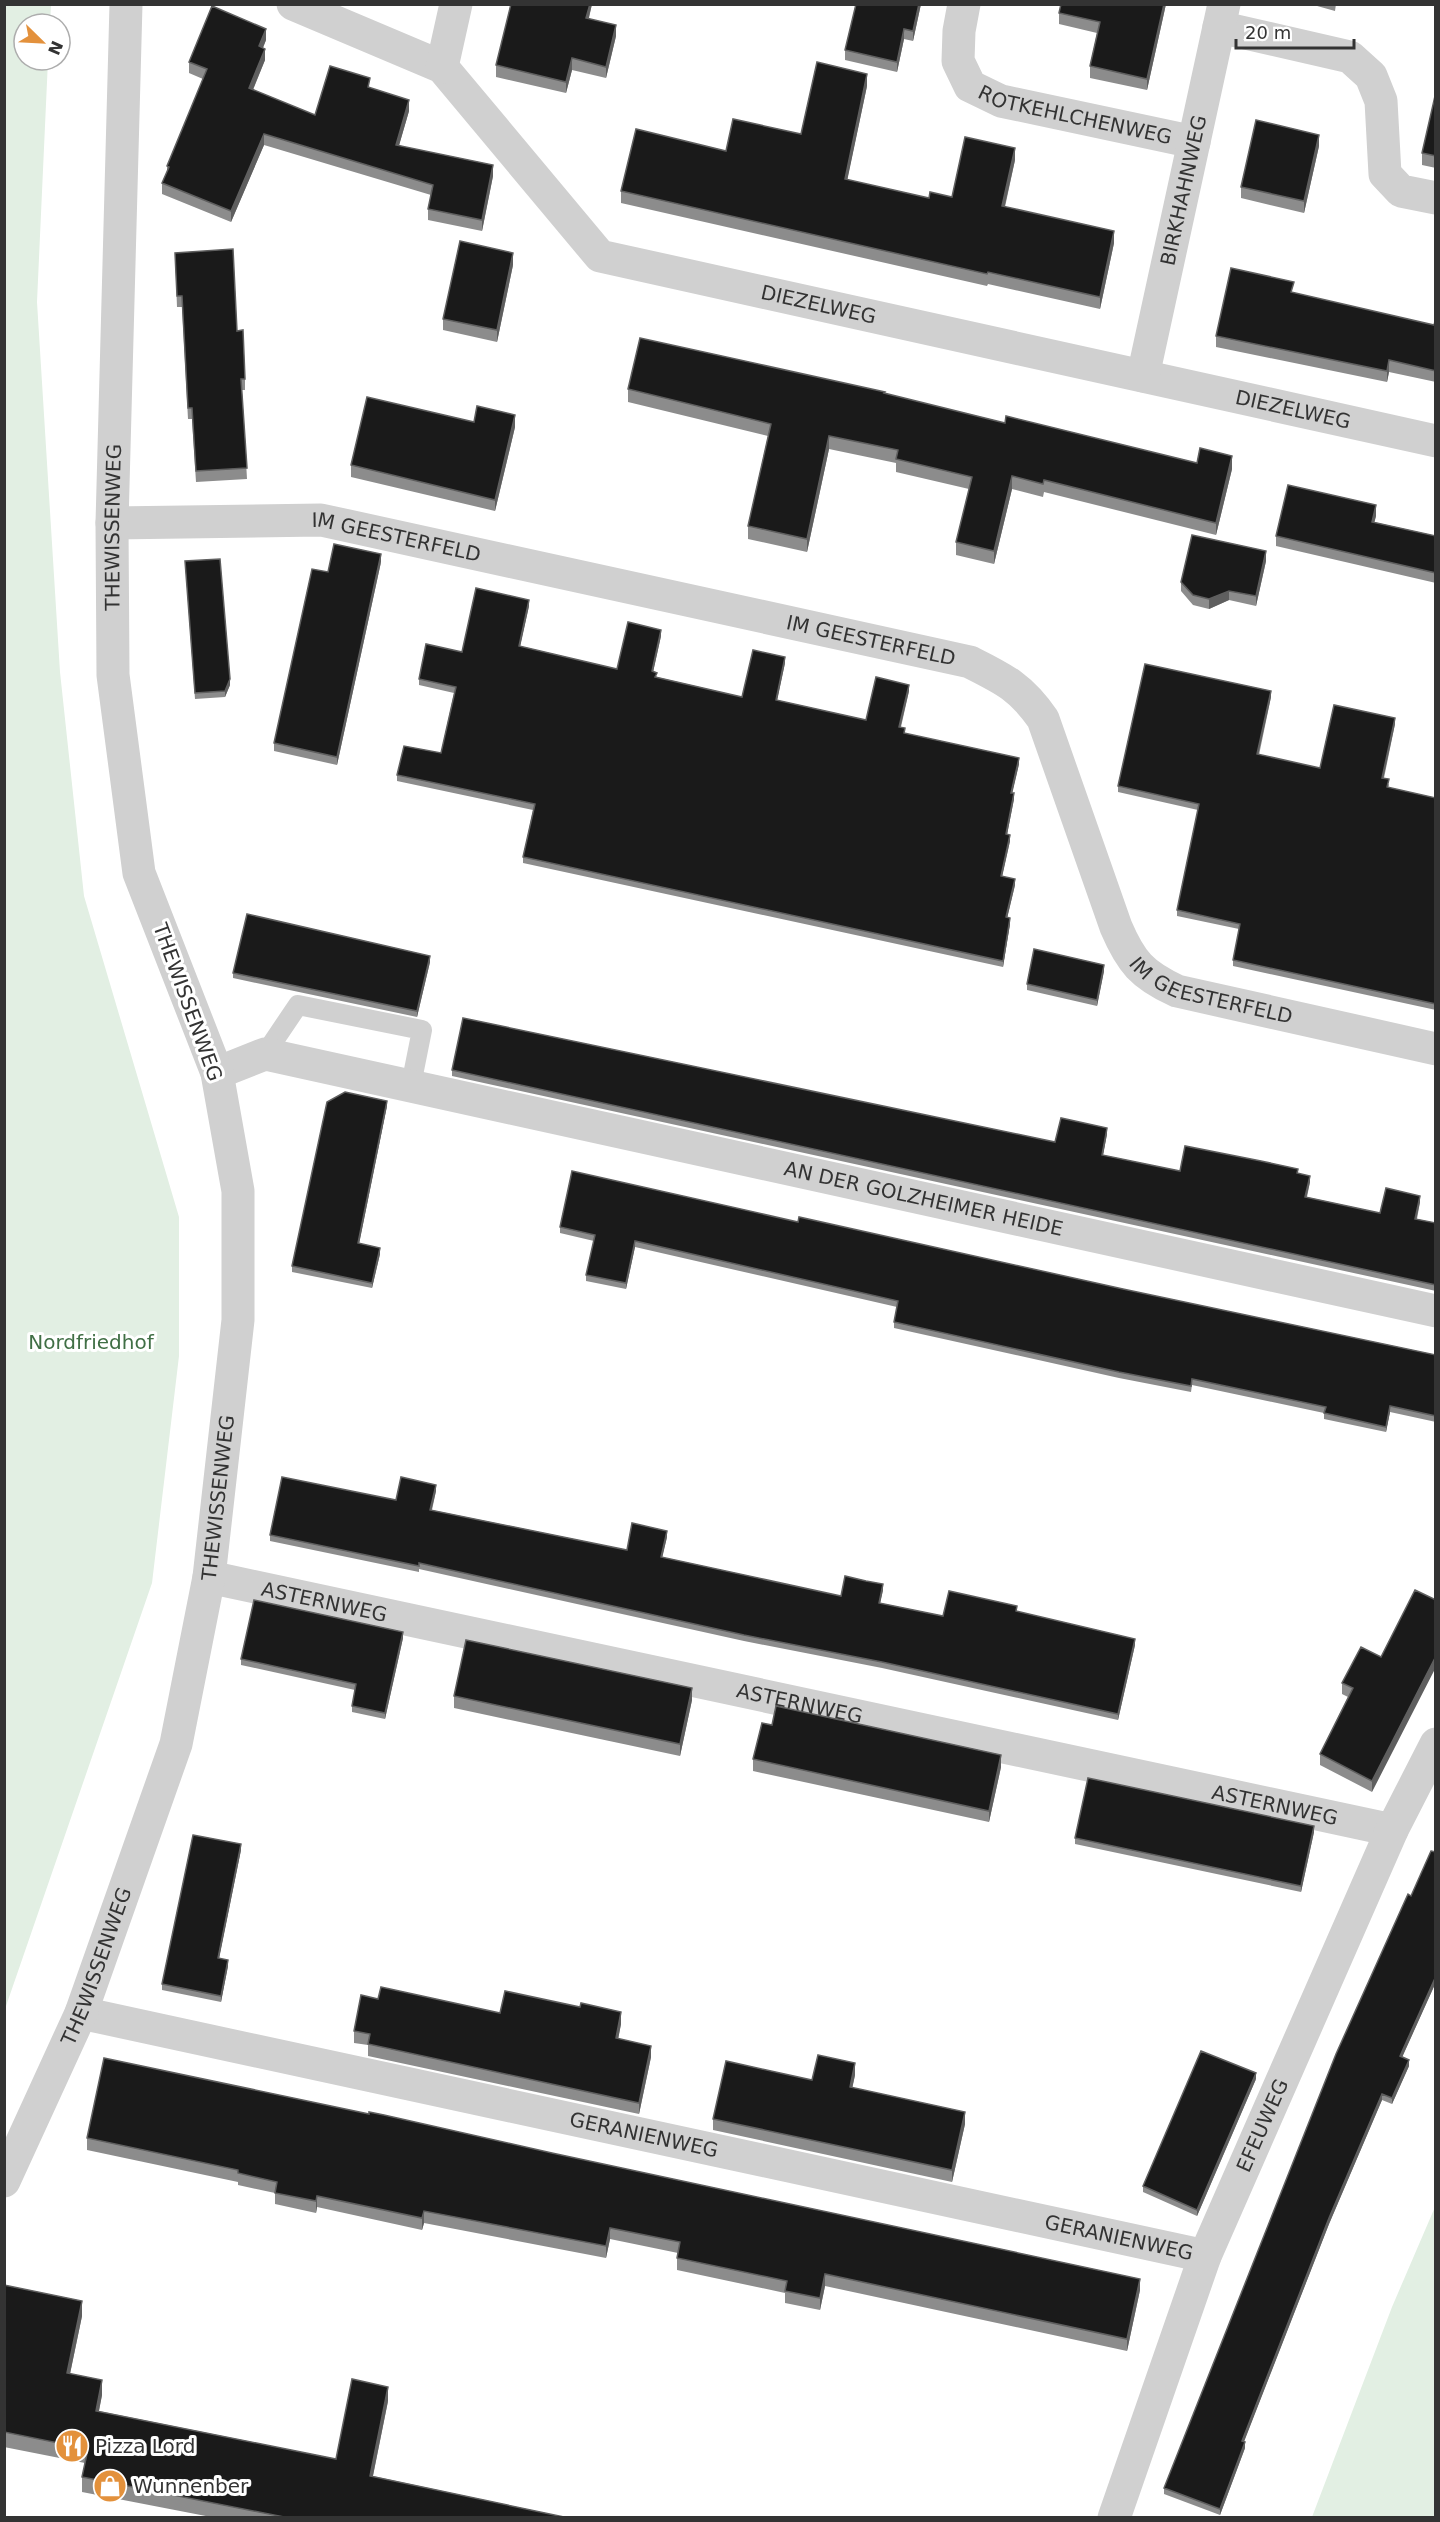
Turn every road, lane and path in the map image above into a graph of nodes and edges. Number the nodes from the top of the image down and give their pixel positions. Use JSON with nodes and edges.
{"nodes":[{"id":1,"x":126,"y":4,"type":"edge"},
{"id":2,"x":293,"y":4,"type":"edge"},
{"id":3,"x":456,"y":4,"type":"edge"},
{"id":4,"x":964,"y":4,"type":"edge"},
{"id":5,"x":1222,"y":16,"type":"edge"},
{"id":6,"x":442,"y":67,"type":"junction"},
{"id":7,"x":1194,"y":141,"type":"junction"},
{"id":8,"x":1436,"y":198,"type":"edge"},
{"id":9,"x":1143,"y":376,"type":"junction"},
{"id":10,"x":1436,"y":441,"type":"edge"},
{"id":11,"x":112,"y":523,"type":"junction"},
{"id":12,"x":1436,"y":1049,"type":"edge"},
{"id":13,"x":265,"y":1054,"type":"junction"},
{"id":14,"x":217,"y":1073,"type":"junction"},
{"id":15,"x":411,"y":1085,"type":"junction"},
{"id":16,"x":1436,"y":1311,"type":"edge"},
{"id":17,"x":209,"y":1577,"type":"junction"},
{"id":18,"x":1436,"y":1744,"type":"edge"},
{"id":19,"x":1392,"y":1830,"type":"junction"},
{"id":20,"x":81,"y":2013,"type":"junction"},
{"id":21,"x":4,"y":2181,"type":"edge"},
{"id":22,"x":1205,"y":2256,"type":"junction"},
{"id":23,"x":1114,"y":2517,"type":"edge"}],
"edges":[{"from":1,"to":11,"type":"street","name":"THEWISSENWEG"},
{"from":2,"to":6,"type":"street","name":"DIEZELWEG"},
{"from":3,"to":6,"type":"street"},
{"from":4,"to":7,"type":"street","name":"ROTKEHLCHENWEG"},
{"from":5,"to":7,"type":"street","name":"BIRKHAHNWEG"},
{"from":5,"to":8,"type":"street"},
{"from":6,"to":9,"type":"street","name":"DIEZELWEG"},
{"from":7,"to":9,"type":"street","name":"BIRKHAHNWEG"},
{"from":9,"to":10,"type":"street","name":"DIEZELWEG"},
{"from":11,"to":12,"type":"street","name":"IM GEESTERFELD"},
{"from":11,"to":14,"type":"street","name":"THEWISSENWEG"},
{"from":13,"to":14,"type":"street"},
{"from":13,"to":15,"type":"street","name":"AN DER GOLZHEIMER HEIDE"},
{"from":13,"to":15,"type":"lane"},
{"from":14,"to":17,"type":"street","name":"THEWISSENWEG"},
{"from":15,"to":16,"type":"street","name":"AN DER GOLZHEIMER HEIDE"},
{"from":17,"to":19,"type":"street","name":"ASTERNWEG"},
{"from":17,"to":20,"type":"street","name":"THEWISSENWEG"},
{"from":18,"to":19,"type":"street","name":"EFEUWEG"},
{"from":19,"to":22,"type":"street","name":"EFEUWEG"},
{"from":20,"to":21,"type":"street","name":"THEWISSENWEG"},
{"from":20,"to":22,"type":"street","name":"GERANIENWEG"},
{"from":22,"to":23,"type":"street","name":"EFEUWEG"}]}
